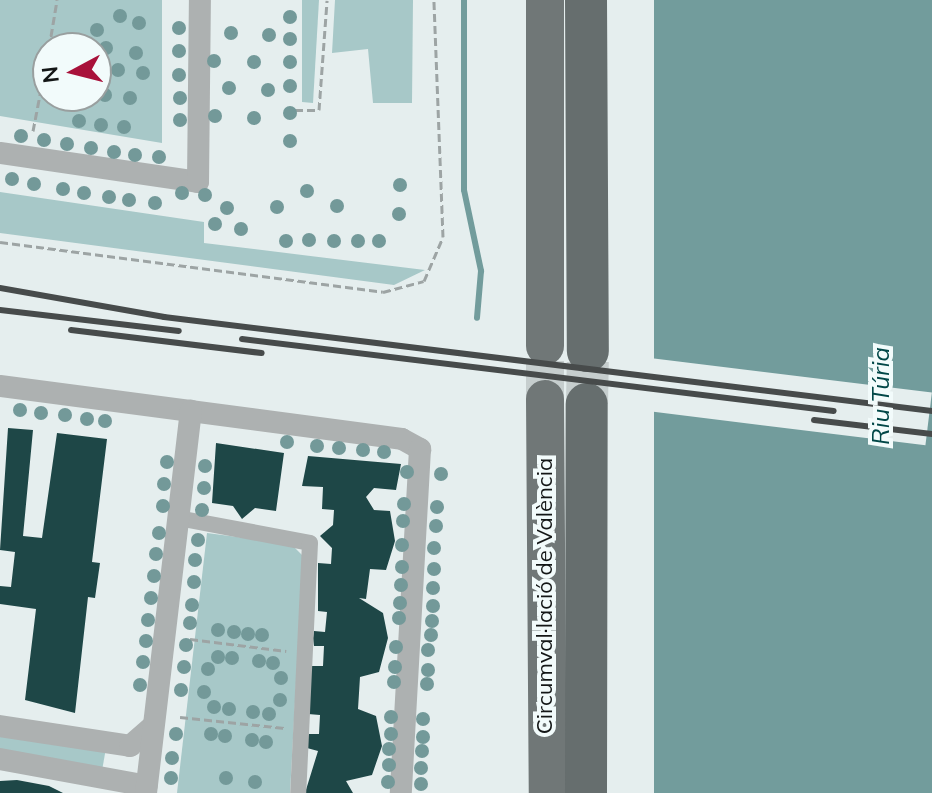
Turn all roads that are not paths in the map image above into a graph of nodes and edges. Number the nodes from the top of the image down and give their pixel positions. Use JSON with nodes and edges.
{"nodes":[{"id":1,"x":200,"y":0,"type":"edge"},
{"id":2,"x":545,"y":0,"type":"edge"},
{"id":3,"x":586,"y":0,"type":"edge"},
{"id":4,"x":0,"y":153,"type":"edge"},
{"id":5,"x":545,"y":346,"type":"tunnel mouth"},
{"id":6,"x":588,"y":351,"type":"tunnel mouth"},
{"id":7,"x":0,"y":386,"type":"edge"},
{"id":8,"x":545,"y":399,"type":"tunnel mouth"},
{"id":9,"x":587,"y":404,"type":"tunnel mouth"},
{"id":10,"x":191,"y":411,"type":"junction"},
{"id":11,"x":178,"y":518,"type":"junction"},
{"id":12,"x":0,"y":726,"type":"edge"},
{"id":13,"x":153,"y":726,"type":"junction"},
{"id":14,"x":544,"y":749,"type":"junction"},
{"id":15,"x":0,"y":759,"type":"edge"},
{"id":16,"x":147,"y":790,"type":"edge"},
{"id":17,"x":298,"y":793,"type":"edge"},
{"id":18,"x":401,"y":793,"type":"edge"},
{"id":19,"x":531,"y":793,"type":"edge"},
{"id":20,"x":548,"y":793,"type":"edge"},
{"id":21,"x":586,"y":793,"type":"edge"}],
"edges":[{"from":1,"to":4,"type":"street"},
{"from":2,"to":5,"type":"highway"},
{"from":3,"to":6,"type":"highway"},
{"from":7,"to":10,"type":"street"},
{"from":8,"to":14,"type":"highway","name":"Circumval·lació de València"},
{"from":9,"to":21,"type":"highway","name":"Circumval·lació de València"},
{"from":10,"to":11,"type":"street"},
{"from":10,"to":18,"type":"street"},
{"from":11,"to":13,"type":"street"},
{"from":11,"to":17,"type":"street"},
{"from":12,"to":13,"type":"street"},
{"from":13,"to":16,"type":"street"},
{"from":14,"to":19,"type":"highway"},
{"from":14,"to":20,"type":"highway","name":"Circumval·lació de València"},
{"from":15,"to":16,"type":"street"}]}
